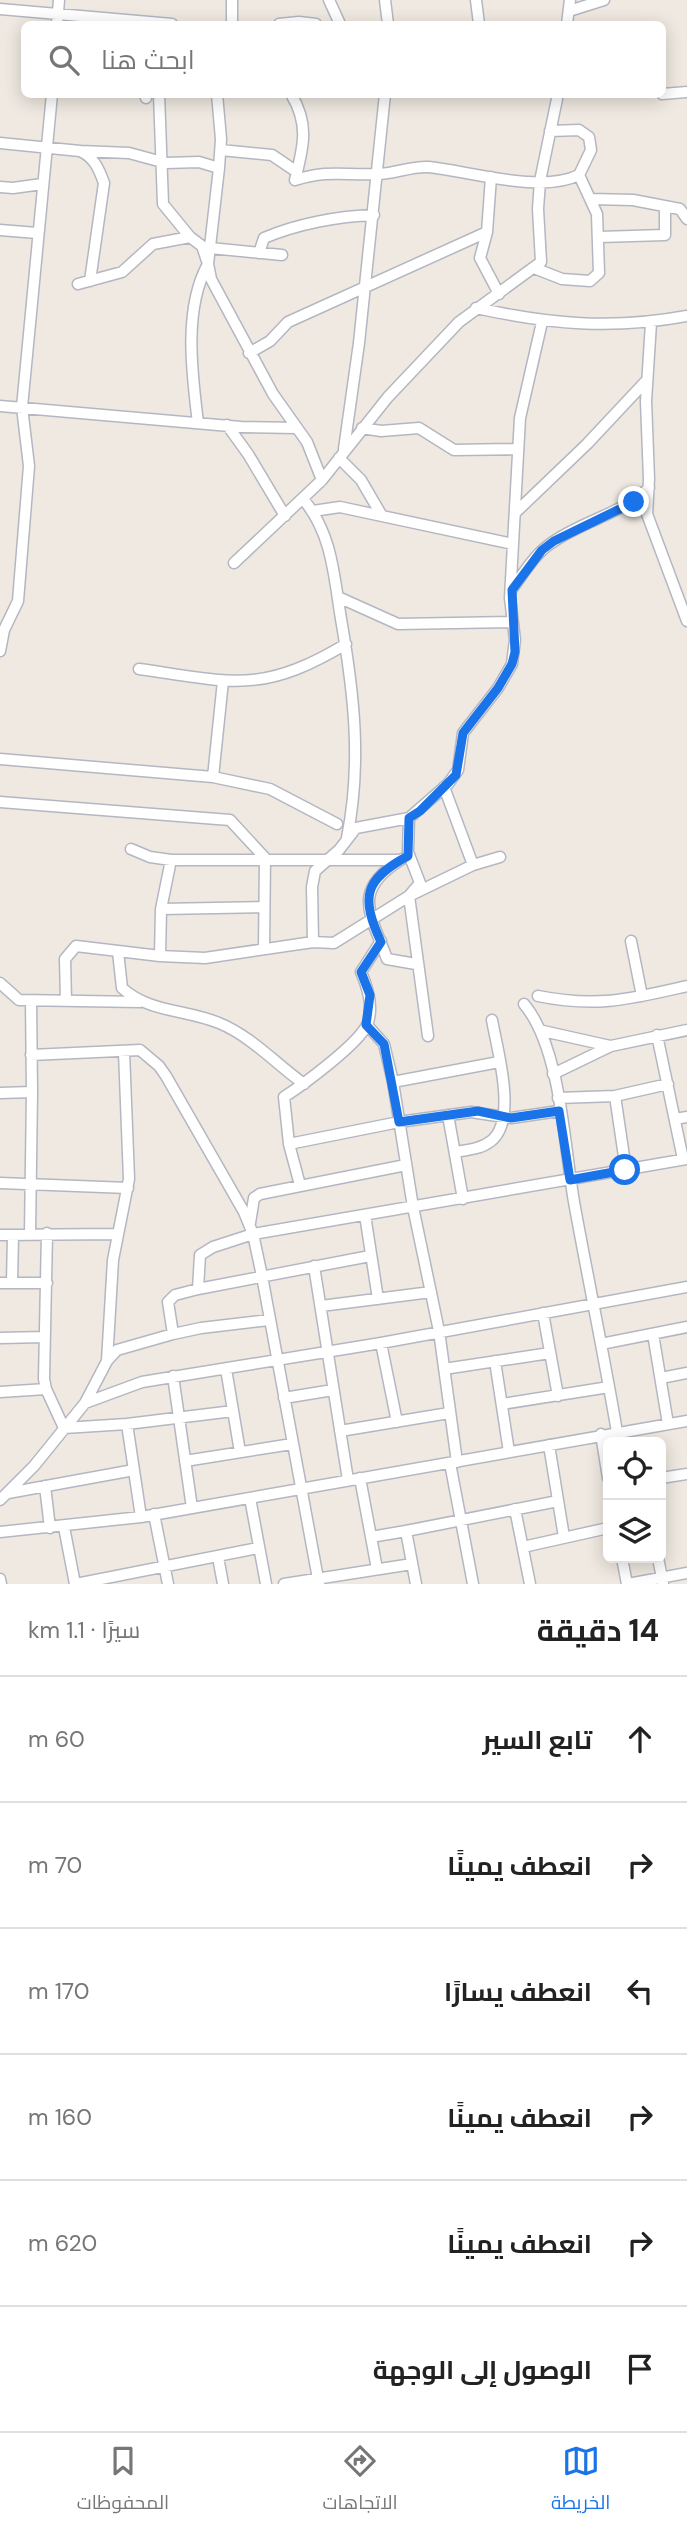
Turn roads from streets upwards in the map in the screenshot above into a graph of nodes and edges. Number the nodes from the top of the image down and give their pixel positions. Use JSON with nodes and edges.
{"nodes":[{"id":1,"x":59,"y":0,"type":"edge"},
{"id":2,"x":232,"y":0,"type":"edge"},
{"id":3,"x":329,"y":0,"type":"edge"},
{"id":4,"x":385,"y":0,"type":"edge"},
{"id":5,"x":475,"y":0,"type":"edge"},
{"id":6,"x":604,"y":0,"type":"edge"},
{"id":7,"x":569,"y":5,"type":"edge"},
{"id":8,"x":0,"y":9,"type":"edge"},
{"id":9,"x":58,"y":20,"type":"edge"},
{"id":10,"x":86,"y":21,"type":"edge"},
{"id":11,"x":232,"y":21,"type":"edge"},
{"id":12,"x":339,"y":21,"type":"edge"},
{"id":13,"x":388,"y":21,"type":"edge"},
{"id":14,"x":479,"y":21,"type":"edge"},
{"id":15,"x":687,"y":92,"type":"edge"},
{"id":16,"x":666,"y":94,"type":"edge"},
{"id":17,"x":52,"y":98,"type":"edge"},
{"id":18,"x":159,"y":98,"type":"edge"},
{"id":19,"x":217,"y":98,"type":"edge"},
{"id":20,"x":293,"y":98,"type":"edge"},
{"id":21,"x":384,"y":98,"type":"edge"},
{"id":22,"x":557,"y":98,"type":"edge"},
{"id":23,"x":550,"y":131,"type":"junction"},
{"id":24,"x":0,"y":143,"type":"edge"},
{"id":25,"x":46,"y":147,"type":"junction"},
{"id":26,"x":220,"y":150,"type":"junction"},
{"id":27,"x":80,"y":151,"type":"junction"},
{"id":28,"x":162,"y":162,"type":"junction"},
{"id":29,"x":219,"y":168,"type":"junction"},
{"id":30,"x":297,"y":172,"type":"junction"},
{"id":31,"x":377,"y":174,"type":"junction"},
{"id":32,"x":579,"y":175,"type":"junction"},
{"id":33,"x":491,"y":177,"type":"junction"},
{"id":34,"x":540,"y":181,"type":"junction"},
{"id":35,"x":42,"y":184,"type":"junction"},
{"id":36,"x":0,"y":187,"type":"edge"},
{"id":37,"x":591,"y":199,"type":"junction"},
{"id":38,"x":665,"y":206,"type":"junction"},
{"id":39,"x":374,"y":215,"type":"junction"},
{"id":40,"x":687,"y":219,"type":"edge"},
{"id":41,"x":0,"y":230,"type":"edge"},
{"id":42,"x":487,"y":232,"type":"junction"},
{"id":43,"x":37,"y":233,"type":"junction"},
{"id":44,"x":190,"y":237,"type":"junction"},
{"id":45,"x":599,"y":237,"type":"junction"},
{"id":46,"x":210,"y":248,"type":"junction"},
{"id":47,"x":259,"y":253,"type":"junction"},
{"id":48,"x":282,"y":256,"type":"dead end"},
{"id":49,"x":208,"y":264,"type":"junction"},
{"id":50,"x":534,"y":268,"type":"junction"},
{"id":51,"x":90,"y":281,"type":"junction"},
{"id":52,"x":78,"y":284,"type":"dead end"},
{"id":53,"x":363,"y":290,"type":"junction"},
{"id":54,"x":499,"y":293,"type":"junction"},
{"id":55,"x":476,"y":309,"type":"junction"},
{"id":56,"x":687,"y":316,"type":"edge"},
{"id":57,"x":542,"y":322,"type":"junction"},
{"id":58,"x":651,"y":323,"type":"junction"},
{"id":59,"x":249,"y":353,"type":"junction"},
{"id":60,"x":647,"y":380,"type":"junction"},
{"id":61,"x":0,"y":406,"type":"edge"},
{"id":62,"x":22,"y":407,"type":"junction"},
{"id":63,"x":198,"y":423,"type":"junction"},
{"id":64,"x":227,"y":425,"type":"junction"},
{"id":65,"x":297,"y":428,"type":"junction"},
{"id":66,"x":362,"y":428,"type":"junction"},
{"id":67,"x":518,"y":449,"type":"junction"},
{"id":68,"x":341,"y":455,"type":"junction"},
{"id":69,"x":322,"y":480,"type":"junction"},
{"id":70,"x":649,"y":488,"type":"junction"},
{"id":71,"x":303,"y":499,"type":"junction"},
{"id":72,"x":313,"y":511,"type":"junction"},
{"id":73,"x":515,"y":513,"type":"junction"},
{"id":74,"x":285,"y":516,"type":"junction"},
{"id":75,"x":382,"y":516,"type":"junction"},
{"id":76,"x":513,"y":544,"type":"junction"},
{"id":77,"x":234,"y":563,"type":"dead end"},
{"id":78,"x":512,"y":590,"type":"junction"},
{"id":79,"x":338,"y":597,"type":"junction"},
{"id":80,"x":687,"y":621,"type":"edge"},
{"id":81,"x":512,"y":622,"type":"junction"},
{"id":82,"x":346,"y":644,"type":"junction"},
{"id":83,"x":0,"y":651,"type":"edge"},
{"id":84,"x":139,"y":669,"type":"dead end"},
{"id":85,"x":223,"y":681,"type":"junction"},
{"id":86,"x":0,"y":759,"type":"edge"},
{"id":87,"x":213,"y":777,"type":"junction"},
{"id":88,"x":444,"y":787,"type":"junction"},
{"id":89,"x":0,"y":802,"type":"edge"},
{"id":90,"x":409,"y":818,"type":"junction"},
{"id":91,"x":337,"y":824,"type":"dead end"},
{"id":92,"x":347,"y":838,"type":"junction"},
{"id":93,"x":131,"y":849,"type":"dead end"},
{"id":94,"x":500,"y":857,"type":"dead end"},
{"id":95,"x":265,"y":858,"type":"junction"},
{"id":96,"x":404,"y":858,"type":"junction"},
{"id":97,"x":327,"y":859,"type":"junction"},
{"id":98,"x":171,"y":860,"type":"junction"},
{"id":99,"x":473,"y":865,"type":"junction"},
{"id":100,"x":409,"y":896,"type":"junction"},
{"id":101,"x":264,"y":907,"type":"junction"},
{"id":102,"x":161,"y":909,"type":"junction"},
{"id":103,"x":370,"y":918,"type":"junction"},
{"id":104,"x":631,"y":941,"type":"dead end"},
{"id":105,"x":313,"y":942,"type":"junction"},
{"id":106,"x":381,"y":942,"type":"junction"},
{"id":107,"x":264,"y":949,"type":"junction"},
{"id":108,"x":118,"y":952,"type":"junction"},
{"id":109,"x":160,"y":956,"type":"junction"},
{"id":110,"x":415,"y":964,"type":"junction"},
{"id":111,"x":0,"y":983,"type":"edge"},
{"id":112,"x":687,"y":986,"type":"edge"},
{"id":113,"x":538,"y":996,"type":"dead end"},
{"id":114,"x":642,"y":996,"type":"junction"},
{"id":115,"x":30,"y":1001,"type":"junction"},
{"id":116,"x":66,"y":1001,"type":"junction"},
{"id":117,"x":142,"y":1003,"type":"junction"},
{"id":118,"x":524,"y":1004,"type":"dead end"},
{"id":119,"x":492,"y":1020,"type":"dead end"},
{"id":120,"x":366,"y":1025,"type":"junction"},
{"id":121,"x":687,"y":1030,"type":"edge"},
{"id":122,"x":543,"y":1031,"type":"junction"},
{"id":123,"x":657,"y":1035,"type":"junction"},
{"id":124,"x":428,"y":1036,"type":"dead end"},
{"id":125,"x":611,"y":1046,"type":"junction"},
{"id":126,"x":124,"y":1052,"type":"junction"},
{"id":127,"x":31,"y":1055,"type":"junction"},
{"id":128,"x":499,"y":1062,"type":"junction"},
{"id":129,"x":553,"y":1074,"type":"junction"},
{"id":130,"x":393,"y":1082,"type":"junction"},
{"id":131,"x":304,"y":1084,"type":"junction"},
{"id":132,"x":668,"y":1084,"type":"junction"},
{"id":133,"x":0,"y":1093,"type":"edge"},
{"id":134,"x":32,"y":1093,"type":"junction"},
{"id":135,"x":615,"y":1096,"type":"junction"},
{"id":136,"x":558,"y":1098,"type":"junction"},
{"id":137,"x":559,"y":1111,"type":"junction"},
{"id":138,"x":448,"y":1115,"type":"junction"},
{"id":139,"x":503,"y":1117,"type":"junction"},
{"id":140,"x":687,"y":1117,"type":"edge"},
{"id":141,"x":675,"y":1119,"type":"junction"},
{"id":142,"x":399,"y":1122,"type":"junction"},
{"id":143,"x":289,"y":1144,"type":"junction"},
{"id":144,"x":455,"y":1152,"type":"junction"},
{"id":145,"x":685,"y":1159,"type":"edge"},
{"id":146,"x":406,"y":1165,"type":"junction"},
{"id":147,"x":625,"y":1170,"type":"junction"},
{"id":148,"x":570,"y":1180,"type":"junction"},
{"id":149,"x":0,"y":1183,"type":"edge"},
{"id":150,"x":30,"y":1183,"type":"junction"},
{"id":151,"x":300,"y":1185,"type":"junction"},
{"id":152,"x":128,"y":1188,"type":"junction"},
{"id":153,"x":463,"y":1199,"type":"junction"},
{"id":154,"x":413,"y":1207,"type":"junction"},
{"id":155,"x":365,"y":1215,"type":"junction"},
{"id":156,"x":251,"y":1229,"type":"junction"},
{"id":157,"x":30,"y":1233,"type":"junction"},
{"id":158,"x":47,"y":1233,"type":"junction"},
{"id":159,"x":117,"y":1234,"type":"junction"},
{"id":160,"x":13,"y":1235,"type":"junction"},
{"id":161,"x":0,"y":1236,"type":"edge"},
{"id":162,"x":370,"y":1256,"type":"junction"},
{"id":163,"x":314,"y":1266,"type":"junction"},
{"id":164,"x":262,"y":1276,"type":"junction"},
{"id":165,"x":0,"y":1283,"type":"edge"},
{"id":166,"x":12,"y":1283,"type":"junction"},
{"id":167,"x":47,"y":1283,"type":"junction"},
{"id":168,"x":687,"y":1287,"type":"edge"},
{"id":169,"x":198,"y":1289,"type":"junction"},
{"id":170,"x":431,"y":1292,"type":"junction"},
{"id":171,"x":378,"y":1299,"type":"junction"},
{"id":172,"x":592,"y":1303,"type":"junction"},
{"id":173,"x":321,"y":1306,"type":"junction"},
{"id":174,"x":543,"y":1313,"type":"junction"},
{"id":175,"x":269,"y":1320,"type":"junction"},
{"id":176,"x":687,"y":1327,"type":"edge"},
{"id":177,"x":439,"y":1331,"type":"junction"},
{"id":178,"x":173,"y":1334,"type":"junction"},
{"id":179,"x":653,"y":1334,"type":"junction"},
{"id":180,"x":44,"y":1337,"type":"junction"},
{"id":181,"x":0,"y":1338,"type":"edge"},
{"id":182,"x":381,"y":1343,"type":"junction"},
{"id":183,"x":601,"y":1344,"type":"junction"},
{"id":184,"x":328,"y":1352,"type":"junction"},
{"id":185,"x":550,"y":1353,"type":"junction"},
{"id":186,"x":278,"y":1360,"type":"junction"},
{"id":187,"x":107,"y":1361,"type":"junction"},
{"id":188,"x":495,"y":1361,"type":"junction"},
{"id":189,"x":444,"y":1368,"type":"junction"},
{"id":190,"x":226,"y":1369,"type":"junction"},
{"id":191,"x":687,"y":1373,"type":"edge"},
{"id":192,"x":173,"y":1376,"type":"junction"},
{"id":193,"x":661,"y":1378,"type":"junction"},
{"id":194,"x":609,"y":1387,"type":"junction"},
{"id":195,"x":46,"y":1389,"type":"junction"},
{"id":196,"x":333,"y":1390,"type":"junction"},
{"id":197,"x":0,"y":1392,"type":"edge"},
{"id":198,"x":558,"y":1396,"type":"junction"},
{"id":199,"x":284,"y":1398,"type":"junction"},
{"id":200,"x":85,"y":1403,"type":"junction"},
{"id":201,"x":502,"y":1404,"type":"junction"},
{"id":202,"x":233,"y":1410,"type":"junction"},
{"id":203,"x":449,"y":1413,"type":"junction"},
{"id":204,"x":179,"y":1417,"type":"junction"},
{"id":205,"x":687,"y":1420,"type":"edge"},
{"id":206,"x":397,"y":1422,"type":"junction"},
{"id":207,"x":127,"y":1424,"type":"junction"},
{"id":208,"x":668,"y":1424,"type":"junction"},
{"id":209,"x":64,"y":1428,"type":"junction"},
{"id":210,"x":635,"y":1429,"type":"junction"},
{"id":211,"x":340,"y":1431,"type":"junction"},
{"id":212,"x":617,"y":1432,"type":"junction"},
{"id":213,"x":601,"y":1434,"type":"junction"},
{"id":214,"x":636,"y":1437,"type":"edge"},
{"id":215,"x":292,"y":1444,"type":"junction"},
{"id":216,"x":549,"y":1445,"type":"junction"},
{"id":217,"x":603,"y":1447,"type":"edge"},
{"id":218,"x":240,"y":1452,"type":"junction"},
{"id":219,"x":509,"y":1452,"type":"junction"},
{"id":220,"x":185,"y":1461,"type":"junction"},
{"id":221,"x":453,"y":1462,"type":"junction"},
{"id":222,"x":134,"y":1470,"type":"junction"},
{"id":223,"x":687,"y":1474,"type":"edge"},
{"id":224,"x":360,"y":1478,"type":"junction"},
{"id":225,"x":666,"y":1478,"type":"edge"},
{"id":226,"x":348,"y":1480,"type":"junction"},
{"id":227,"x":45,"y":1486,"type":"junction"},
{"id":228,"x":299,"y":1490,"type":"junction"},
{"id":229,"x":4,"y":1496,"type":"edge"},
{"id":230,"x":250,"y":1498,"type":"junction"},
{"id":231,"x":558,"y":1501,"type":"junction"},
{"id":232,"x":192,"y":1508,"type":"junction"},
{"id":233,"x":515,"y":1509,"type":"junction"},
{"id":234,"x":154,"y":1514,"type":"junction"},
{"id":235,"x":141,"y":1517,"type":"junction"},
{"id":236,"x":461,"y":1519,"type":"junction"},
{"id":237,"x":64,"y":1527,"type":"junction"},
{"id":238,"x":50,"y":1528,"type":"junction"},
{"id":239,"x":603,"y":1529,"type":"edge"},
{"id":240,"x":406,"y":1531,"type":"junction"},
{"id":241,"x":0,"y":1532,"type":"edge"},
{"id":242,"x":371,"y":1537,"type":"junction"},
{"id":243,"x":564,"y":1537,"type":"junction"},
{"id":244,"x":523,"y":1547,"type":"junction"},
{"id":245,"x":258,"y":1549,"type":"junction"},
{"id":246,"x":218,"y":1558,"type":"junction"},
{"id":247,"x":623,"y":1563,"type":"edge"},
{"id":248,"x":659,"y":1563,"type":"edge"},
{"id":249,"x":412,"y":1564,"type":"junction"},
{"id":250,"x":165,"y":1567,"type":"junction"},
{"id":251,"x":377,"y":1569,"type":"junction"},
{"id":252,"x":687,"y":1573,"type":"edge"},
{"id":253,"x":111,"y":1581,"type":"edge"},
{"id":254,"x":318,"y":1581,"type":"edge"},
{"id":255,"x":663,"y":1581,"type":"edge"},
{"id":256,"x":76,"y":1584,"type":"edge"},
{"id":257,"x":168,"y":1584,"type":"edge"},
{"id":258,"x":223,"y":1584,"type":"edge"},
{"id":259,"x":266,"y":1584,"type":"edge"},
{"id":260,"x":284,"y":1584,"type":"edge"},
{"id":261,"x":416,"y":1584,"type":"edge"},
{"id":262,"x":473,"y":1584,"type":"edge"},
{"id":263,"x":530,"y":1584,"type":"edge"},
{"id":264,"x":627,"y":1584,"type":"edge"}],
"edges":[{"from":1,"to":9,"type":"street"},
{"from":2,"to":11,"type":"street"},
{"from":3,"to":12,"type":"street"},
{"from":4,"to":13,"type":"street"},
{"from":5,"to":14,"type":"street"},
{"from":6,"to":7,"type":"street"},
{"from":8,"to":9,"type":"street"},
{"from":9,"to":10,"type":"street"},
{"from":15,"to":16,"type":"street"},
{"from":17,"to":25,"type":"street"},
{"from":18,"to":28,"type":"street"},
{"from":19,"to":26,"type":"street"},
{"from":20,"to":30,"type":"street"},
{"from":21,"to":31,"type":"street"},
{"from":22,"to":23,"type":"street"},
{"from":23,"to":32,"type":"street"},
{"from":23,"to":34,"type":"street"},
{"from":24,"to":25,"type":"street"},
{"from":25,"to":27,"type":"street"},
{"from":25,"to":35,"type":"street"},
{"from":26,"to":29,"type":"street"},
{"from":26,"to":30,"type":"street"},
{"from":27,"to":28,"type":"street"},
{"from":27,"to":51,"type":"street"},
{"from":28,"to":29,"type":"street"},
{"from":28,"to":44,"type":"street"},
{"from":29,"to":46,"type":"street"},
{"from":30,"to":31,"type":"street"},
{"from":31,"to":33,"type":"street"},
{"from":31,"to":39,"type":"street"},
{"from":32,"to":34,"type":"street"},
{"from":32,"to":37,"type":"street"},
{"from":33,"to":34,"type":"street"},
{"from":33,"to":42,"type":"street"},
{"from":34,"to":50,"type":"street"},
{"from":35,"to":36,"type":"street"},
{"from":35,"to":43,"type":"street"},
{"from":37,"to":38,"type":"street"},
{"from":37,"to":45,"type":"street"},
{"from":38,"to":40,"type":"street"},
{"from":38,"to":45,"type":"street"},
{"from":39,"to":47,"type":"street"},
{"from":39,"to":53,"type":"street"},
{"from":41,"to":43,"type":"street"},
{"from":42,"to":53,"type":"street"},
{"from":42,"to":54,"type":"street"},
{"from":43,"to":62,"type":"street"},
{"from":44,"to":49,"type":"street"},
{"from":44,"to":51,"type":"street"},
{"from":45,"to":50,"type":"street"},
{"from":46,"to":47,"type":"street"},
{"from":46,"to":49,"type":"street"},
{"from":47,"to":48,"type":"street"},
{"from":49,"to":59,"type":"street"},
{"from":49,"to":63,"type":"street"},
{"from":50,"to":54,"type":"street"},
{"from":51,"to":52,"type":"street"},
{"from":53,"to":59,"type":"street"},
{"from":53,"to":68,"type":"street"},
{"from":54,"to":55,"type":"street"},
{"from":55,"to":57,"type":"street"},
{"from":55,"to":66,"type":"street"},
{"from":56,"to":58,"type":"street"},
{"from":57,"to":58,"type":"street"},
{"from":57,"to":67,"type":"street"},
{"from":58,"to":60,"type":"street"},
{"from":59,"to":65,"type":"street"},
{"from":60,"to":70,"type":"street"},
{"from":60,"to":73,"type":"street"},
{"from":61,"to":62,"type":"street"},
{"from":62,"to":63,"type":"street"},
{"from":62,"to":83,"type":"street"},
{"from":63,"to":64,"type":"street"},
{"from":64,"to":65,"type":"street"},
{"from":64,"to":74,"type":"street"},
{"from":65,"to":69,"type":"street"},
{"from":66,"to":67,"type":"street"},
{"from":66,"to":68,"type":"street"},
{"from":67,"to":73,"type":"street"},
{"from":68,"to":69,"type":"street"},
{"from":68,"to":75,"type":"street"},
{"from":69,"to":71,"type":"street"},
{"from":70,"to":78,"type":"street"},
{"from":70,"to":80,"type":"street"},
{"from":71,"to":72,"type":"street"},
{"from":71,"to":74,"type":"street"},
{"from":72,"to":75,"type":"street"},
{"from":72,"to":79,"type":"street"},
{"from":73,"to":76,"type":"street"},
{"from":74,"to":77,"type":"street"},
{"from":75,"to":76,"type":"street"},
{"from":76,"to":78,"type":"street"},
{"from":78,"to":81,"type":"street"},
{"from":79,"to":81,"type":"street"},
{"from":79,"to":82,"type":"street"},
{"from":81,"to":88,"type":"street"},
{"from":82,"to":85,"type":"street"},
{"from":82,"to":92,"type":"street"},
{"from":84,"to":85,"type":"street"},
{"from":85,"to":87,"type":"street"},
{"from":86,"to":87,"type":"street"},
{"from":87,"to":91,"type":"street"},
{"from":88,"to":90,"type":"street"},
{"from":88,"to":99,"type":"street"},
{"from":89,"to":95,"type":"street"},
{"from":90,"to":92,"type":"street"},
{"from":90,"to":96,"type":"street"},
{"from":92,"to":97,"type":"street"},
{"from":93,"to":98,"type":"street"},
{"from":94,"to":99,"type":"street"},
{"from":95,"to":97,"type":"street"},
{"from":95,"to":98,"type":"street"},
{"from":95,"to":101,"type":"street"},
{"from":96,"to":97,"type":"street"},
{"from":96,"to":100,"type":"street"},
{"from":96,"to":103,"type":"street"},
{"from":97,"to":105,"type":"street"},
{"from":98,"to":102,"type":"street"},
{"from":99,"to":100,"type":"street"},
{"from":100,"to":103,"type":"street"},
{"from":100,"to":110,"type":"street"},
{"from":101,"to":102,"type":"street"},
{"from":101,"to":107,"type":"street"},
{"from":102,"to":109,"type":"street"},
{"from":103,"to":105,"type":"street"},
{"from":103,"to":106,"type":"street"},
{"from":104,"to":114,"type":"street"},
{"from":105,"to":107,"type":"street"},
{"from":106,"to":110,"type":"street"},
{"from":106,"to":120,"type":"street"},
{"from":107,"to":109,"type":"street"},
{"from":108,"to":109,"type":"street"},
{"from":108,"to":116,"type":"street"},
{"from":108,"to":117,"type":"street"},
{"from":110,"to":124,"type":"street"},
{"from":111,"to":115,"type":"street"},
{"from":112,"to":114,"type":"street"},
{"from":113,"to":114,"type":"street"},
{"from":115,"to":116,"type":"street"},
{"from":115,"to":127,"type":"street"},
{"from":116,"to":117,"type":"street"},
{"from":117,"to":131,"type":"street"},
{"from":118,"to":122,"type":"street"},
{"from":119,"to":128,"type":"street"},
{"from":120,"to":130,"type":"street"},
{"from":120,"to":131,"type":"street"},
{"from":121,"to":123,"type":"street"},
{"from":122,"to":125,"type":"street"},
{"from":122,"to":129,"type":"street"},
{"from":123,"to":125,"type":"street"},
{"from":123,"to":132,"type":"street"},
{"from":125,"to":129,"type":"street"},
{"from":126,"to":127,"type":"street"},
{"from":126,"to":152,"type":"street"},
{"from":126,"to":156,"type":"street"},
{"from":127,"to":134,"type":"street"},
{"from":128,"to":130,"type":"street"},
{"from":128,"to":139,"type":"street"},
{"from":129,"to":136,"type":"street"},
{"from":130,"to":142,"type":"street"},
{"from":131,"to":143,"type":"street"},
{"from":132,"to":135,"type":"street"},
{"from":132,"to":141,"type":"street"},
{"from":133,"to":134,"type":"street"},
{"from":134,"to":150,"type":"street"},
{"from":135,"to":136,"type":"street"},
{"from":135,"to":147,"type":"street"},
{"from":136,"to":137,"type":"street"},
{"from":137,"to":139,"type":"street"},
{"from":137,"to":148,"type":"street"},
{"from":138,"to":139,"type":"street"},
{"from":138,"to":142,"type":"street"},
{"from":138,"to":144,"type":"street"},
{"from":139,"to":144,"type":"street"},
{"from":140,"to":141,"type":"street"},
{"from":141,"to":145,"type":"street"},
{"from":142,"to":143,"type":"street"},
{"from":142,"to":146,"type":"street"},
{"from":143,"to":151,"type":"street"},
{"from":144,"to":153,"type":"street"},
{"from":145,"to":147,"type":"street"},
{"from":146,"to":151,"type":"street"},
{"from":146,"to":154,"type":"street"},
{"from":147,"to":148,"type":"street"},
{"from":148,"to":153,"type":"street"},
{"from":148,"to":172,"type":"street"},
{"from":149,"to":150,"type":"street"},
{"from":150,"to":152,"type":"street"},
{"from":150,"to":157,"type":"street"},
{"from":151,"to":156,"type":"street"},
{"from":152,"to":159,"type":"street"},
{"from":153,"to":154,"type":"street"},
{"from":154,"to":155,"type":"street"},
{"from":154,"to":170,"type":"street"},
{"from":155,"to":156,"type":"street"},
{"from":155,"to":162,"type":"street"},
{"from":156,"to":164,"type":"street"},
{"from":156,"to":169,"type":"street"},
{"from":157,"to":158,"type":"street"},
{"from":157,"to":160,"type":"street"},
{"from":158,"to":159,"type":"street"},
{"from":158,"to":167,"type":"street"},
{"from":159,"to":187,"type":"street"},
{"from":160,"to":161,"type":"street"},
{"from":160,"to":166,"type":"street"},
{"from":162,"to":163,"type":"street"},
{"from":162,"to":171,"type":"street"},
{"from":163,"to":164,"type":"street"},
{"from":163,"to":173,"type":"street"},
{"from":164,"to":169,"type":"street"},
{"from":164,"to":175,"type":"street"},
{"from":165,"to":166,"type":"street"},
{"from":166,"to":167,"type":"street"},
{"from":167,"to":180,"type":"street"},
{"from":168,"to":172,"type":"street"},
{"from":169,"to":178,"type":"street"},
{"from":170,"to":171,"type":"street"},
{"from":170,"to":177,"type":"street"},
{"from":171,"to":173,"type":"street"},
{"from":172,"to":174,"type":"street"},
{"from":172,"to":183,"type":"street"},
{"from":173,"to":184,"type":"street"},
{"from":174,"to":177,"type":"street"},
{"from":174,"to":185,"type":"street"},
{"from":175,"to":178,"type":"street"},
{"from":175,"to":186,"type":"street"},
{"from":176,"to":179,"type":"street"},
{"from":177,"to":182,"type":"street"},
{"from":177,"to":189,"type":"street"},
{"from":178,"to":187,"type":"street"},
{"from":179,"to":183,"type":"street"},
{"from":179,"to":193,"type":"street"},
{"from":180,"to":181,"type":"street"},
{"from":180,"to":195,"type":"street"},
{"from":182,"to":184,"type":"street"},
{"from":182,"to":206,"type":"street"},
{"from":183,"to":194,"type":"street"},
{"from":184,"to":186,"type":"street"},
{"from":184,"to":196,"type":"street"},
{"from":185,"to":188,"type":"street"},
{"from":185,"to":198,"type":"street"},
{"from":186,"to":190,"type":"street"},
{"from":186,"to":199,"type":"street"},
{"from":187,"to":200,"type":"street"},
{"from":188,"to":189,"type":"street"},
{"from":188,"to":201,"type":"street"},
{"from":189,"to":203,"type":"street"},
{"from":190,"to":192,"type":"street"},
{"from":190,"to":202,"type":"street"},
{"from":191,"to":193,"type":"street"},
{"from":192,"to":200,"type":"street"},
{"from":192,"to":204,"type":"street"},
{"from":193,"to":208,"type":"street"},
{"from":194,"to":198,"type":"street"},
{"from":194,"to":212,"type":"street"},
{"from":195,"to":197,"type":"street"},
{"from":195,"to":209,"type":"street"},
{"from":196,"to":199,"type":"street"},
{"from":196,"to":211,"type":"street"},
{"from":198,"to":201,"type":"street"},
{"from":199,"to":215,"type":"street"},
{"from":200,"to":209,"type":"street"},
{"from":201,"to":219,"type":"street"},
{"from":202,"to":204,"type":"street"},
{"from":202,"to":218,"type":"street"},
{"from":203,"to":206,"type":"street"},
{"from":203,"to":221,"type":"street"},
{"from":204,"to":207,"type":"street"},
{"from":204,"to":220,"type":"street"},
{"from":205,"to":208,"type":"street"},
{"from":206,"to":211,"type":"street"},
{"from":207,"to":209,"type":"street"},
{"from":207,"to":222,"type":"street"},
{"from":208,"to":210,"type":"street"},
{"from":209,"to":229,"type":"street"},
{"from":210,"to":212,"type":"street"},
{"from":210,"to":214,"type":"street"},
{"from":211,"to":226,"type":"street"},
{"from":212,"to":213,"type":"street"},
{"from":213,"to":216,"type":"street"},
{"from":213,"to":217,"type":"street"},
{"from":215,"to":218,"type":"street"},
{"from":215,"to":228,"type":"street"},
{"from":216,"to":219,"type":"street"},
{"from":216,"to":231,"type":"street"},
{"from":218,"to":220,"type":"street"},
{"from":219,"to":221,"type":"street"},
{"from":220,"to":232,"type":"street"},
{"from":221,"to":224,"type":"street"},
{"from":221,"to":236,"type":"street"},
{"from":222,"to":227,"type":"street"},
{"from":222,"to":235,"type":"street"},
{"from":223,"to":225,"type":"street"},
{"from":224,"to":226,"type":"street"},
{"from":224,"to":242,"type":"street"},
{"from":226,"to":228,"type":"street"},
{"from":227,"to":229,"type":"street"},
{"from":227,"to":238,"type":"street"},
{"from":228,"to":230,"type":"street"},
{"from":228,"to":254,"type":"street"},
{"from":230,"to":232,"type":"street"},
{"from":230,"to":245,"type":"street"},
{"from":231,"to":233,"type":"street"},
{"from":231,"to":243,"type":"street"},
{"from":232,"to":234,"type":"street"},
{"from":233,"to":236,"type":"street"},
{"from":233,"to":244,"type":"street"},
{"from":234,"to":235,"type":"street"},
{"from":234,"to":250,"type":"street"},
{"from":235,"to":237,"type":"street"},
{"from":236,"to":240,"type":"street"},
{"from":236,"to":262,"type":"street"},
{"from":237,"to":238,"type":"street"},
{"from":237,"to":256,"type":"street"},
{"from":238,"to":241,"type":"street"},
{"from":239,"to":243,"type":"street"},
{"from":240,"to":242,"type":"street"},
{"from":240,"to":249,"type":"street"},
{"from":242,"to":251,"type":"street"},
{"from":243,"to":244,"type":"street"},
{"from":244,"to":263,"type":"street"},
{"from":245,"to":246,"type":"street"},
{"from":245,"to":259,"type":"street"},
{"from":246,"to":250,"type":"street"},
{"from":246,"to":258,"type":"street"},
{"from":247,"to":264,"type":"street"},
{"from":248,"to":255,"type":"street"},
{"from":249,"to":251,"type":"street"},
{"from":249,"to":261,"type":"street"},
{"from":250,"to":253,"type":"street"},
{"from":250,"to":257,"type":"street"},
{"from":251,"to":254,"type":"street"},
{"from":252,"to":255,"type":"street"},
{"from":253,"to":256,"type":"street"},
{"from":254,"to":260,"type":"street"},
{"from":255,"to":264,"type":"street"}]}
